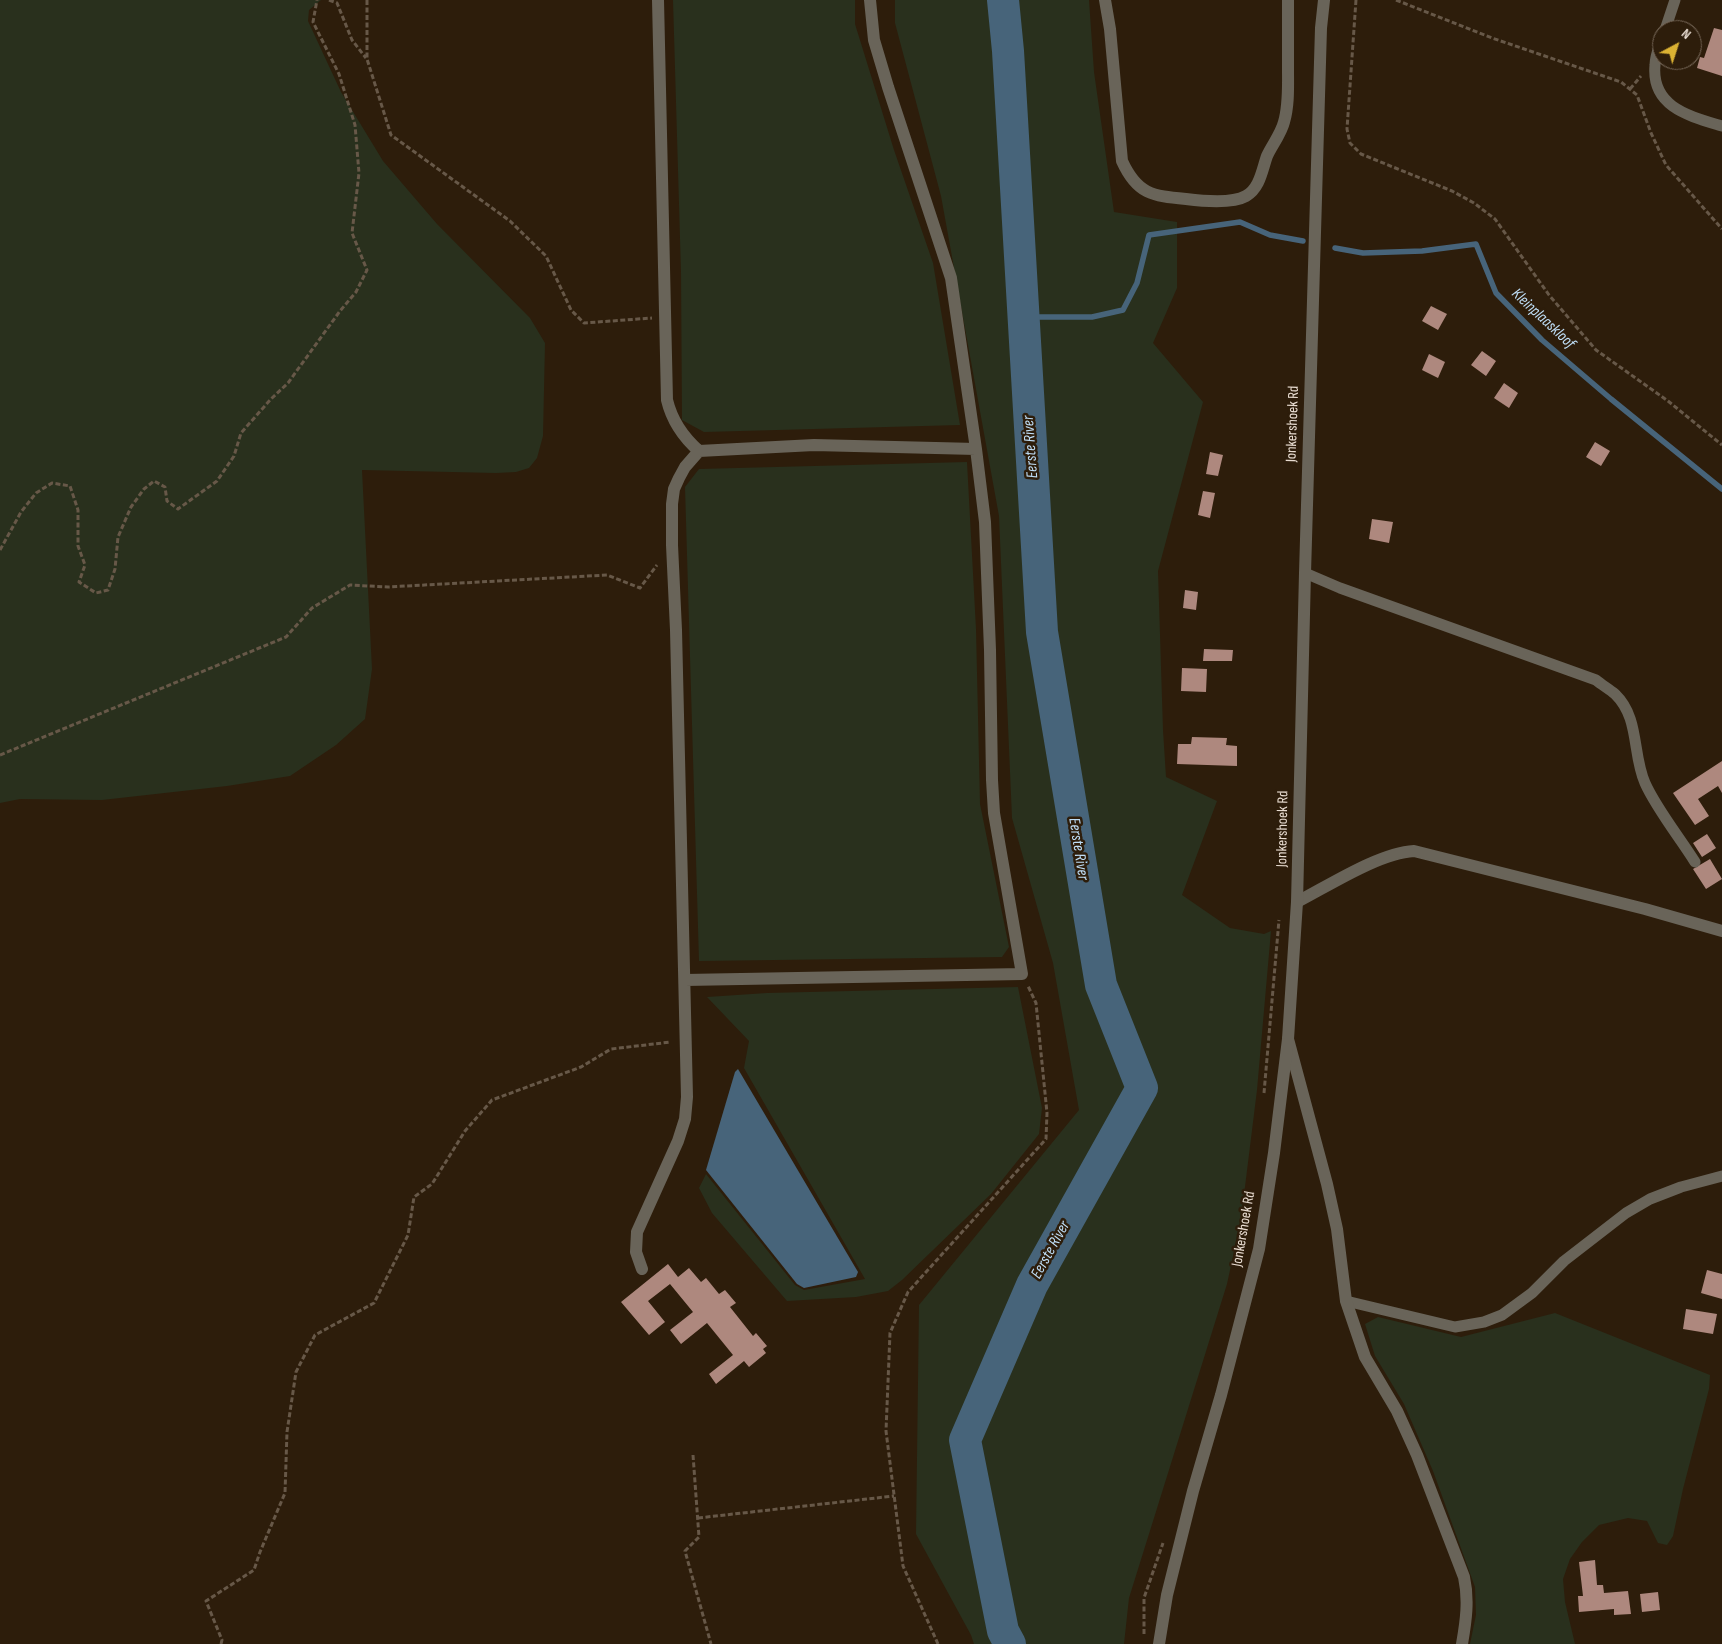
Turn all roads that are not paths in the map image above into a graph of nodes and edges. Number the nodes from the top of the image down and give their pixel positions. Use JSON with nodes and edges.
{"nodes":[{"id":1,"x":658,"y":0,"type":"edge"},
{"id":2,"x":870,"y":0,"type":"edge"},
{"id":3,"x":1105,"y":0,"type":"edge"},
{"id":4,"x":1288,"y":0,"type":"edge"},
{"id":5,"x":1324,"y":0,"type":"edge"},
{"id":6,"x":1675,"y":0,"type":"edge"},
{"id":7,"x":1668,"y":20,"type":"edge"},
{"id":8,"x":1654,"y":70,"type":"edge"},
{"id":9,"x":1722,"y":126,"type":"edge"},
{"id":10,"x":976,"y":449,"type":"junction"},
{"id":11,"x":699,"y":451,"type":"junction"},
{"id":12,"x":1305,"y":573,"type":"junction"},
{"id":13,"x":1695,"y":862,"type":"dead end"},
{"id":14,"x":1297,"y":902,"type":"junction"},
{"id":15,"x":1722,"y":931,"type":"edge"},
{"id":16,"x":685,"y":980,"type":"junction"},
{"id":17,"x":1288,"y":1039,"type":"junction"},
{"id":18,"x":1722,"y":1176,"type":"edge"},
{"id":19,"x":642,"y":1269,"type":"dead end"},
{"id":20,"x":1346,"y":1300,"type":"junction"},
{"id":21,"x":1159,"y":1644,"type":"edge"},
{"id":22,"x":1462,"y":1644,"type":"edge"}],
"edges":[{"from":1,"to":11,"type":"street"},
{"from":2,"to":10,"type":"street"},
{"from":3,"to":4,"type":"street"},
{"from":5,"to":12,"type":"street","name":"Jonkershoek Rd"},
{"from":6,"to":7,"type":"lane"},
{"from":8,"to":9,"type":"lane"},
{"from":10,"to":11,"type":"street"},
{"from":10,"to":16,"type":"street"},
{"from":11,"to":16,"type":"street"},
{"from":12,"to":13,"type":"lane"},
{"from":12,"to":14,"type":"street","name":"Jonkershoek Rd"},
{"from":14,"to":15,"type":"street"},
{"from":14,"to":17,"type":"street","name":"Jonkershoek Rd"},
{"from":16,"to":19,"type":"street"},
{"from":17,"to":20,"type":"street"},
{"from":17,"to":21,"type":"street","name":"Jonkershoek Rd"},
{"from":18,"to":20,"type":"lane"},
{"from":20,"to":22,"type":"street"}]}
